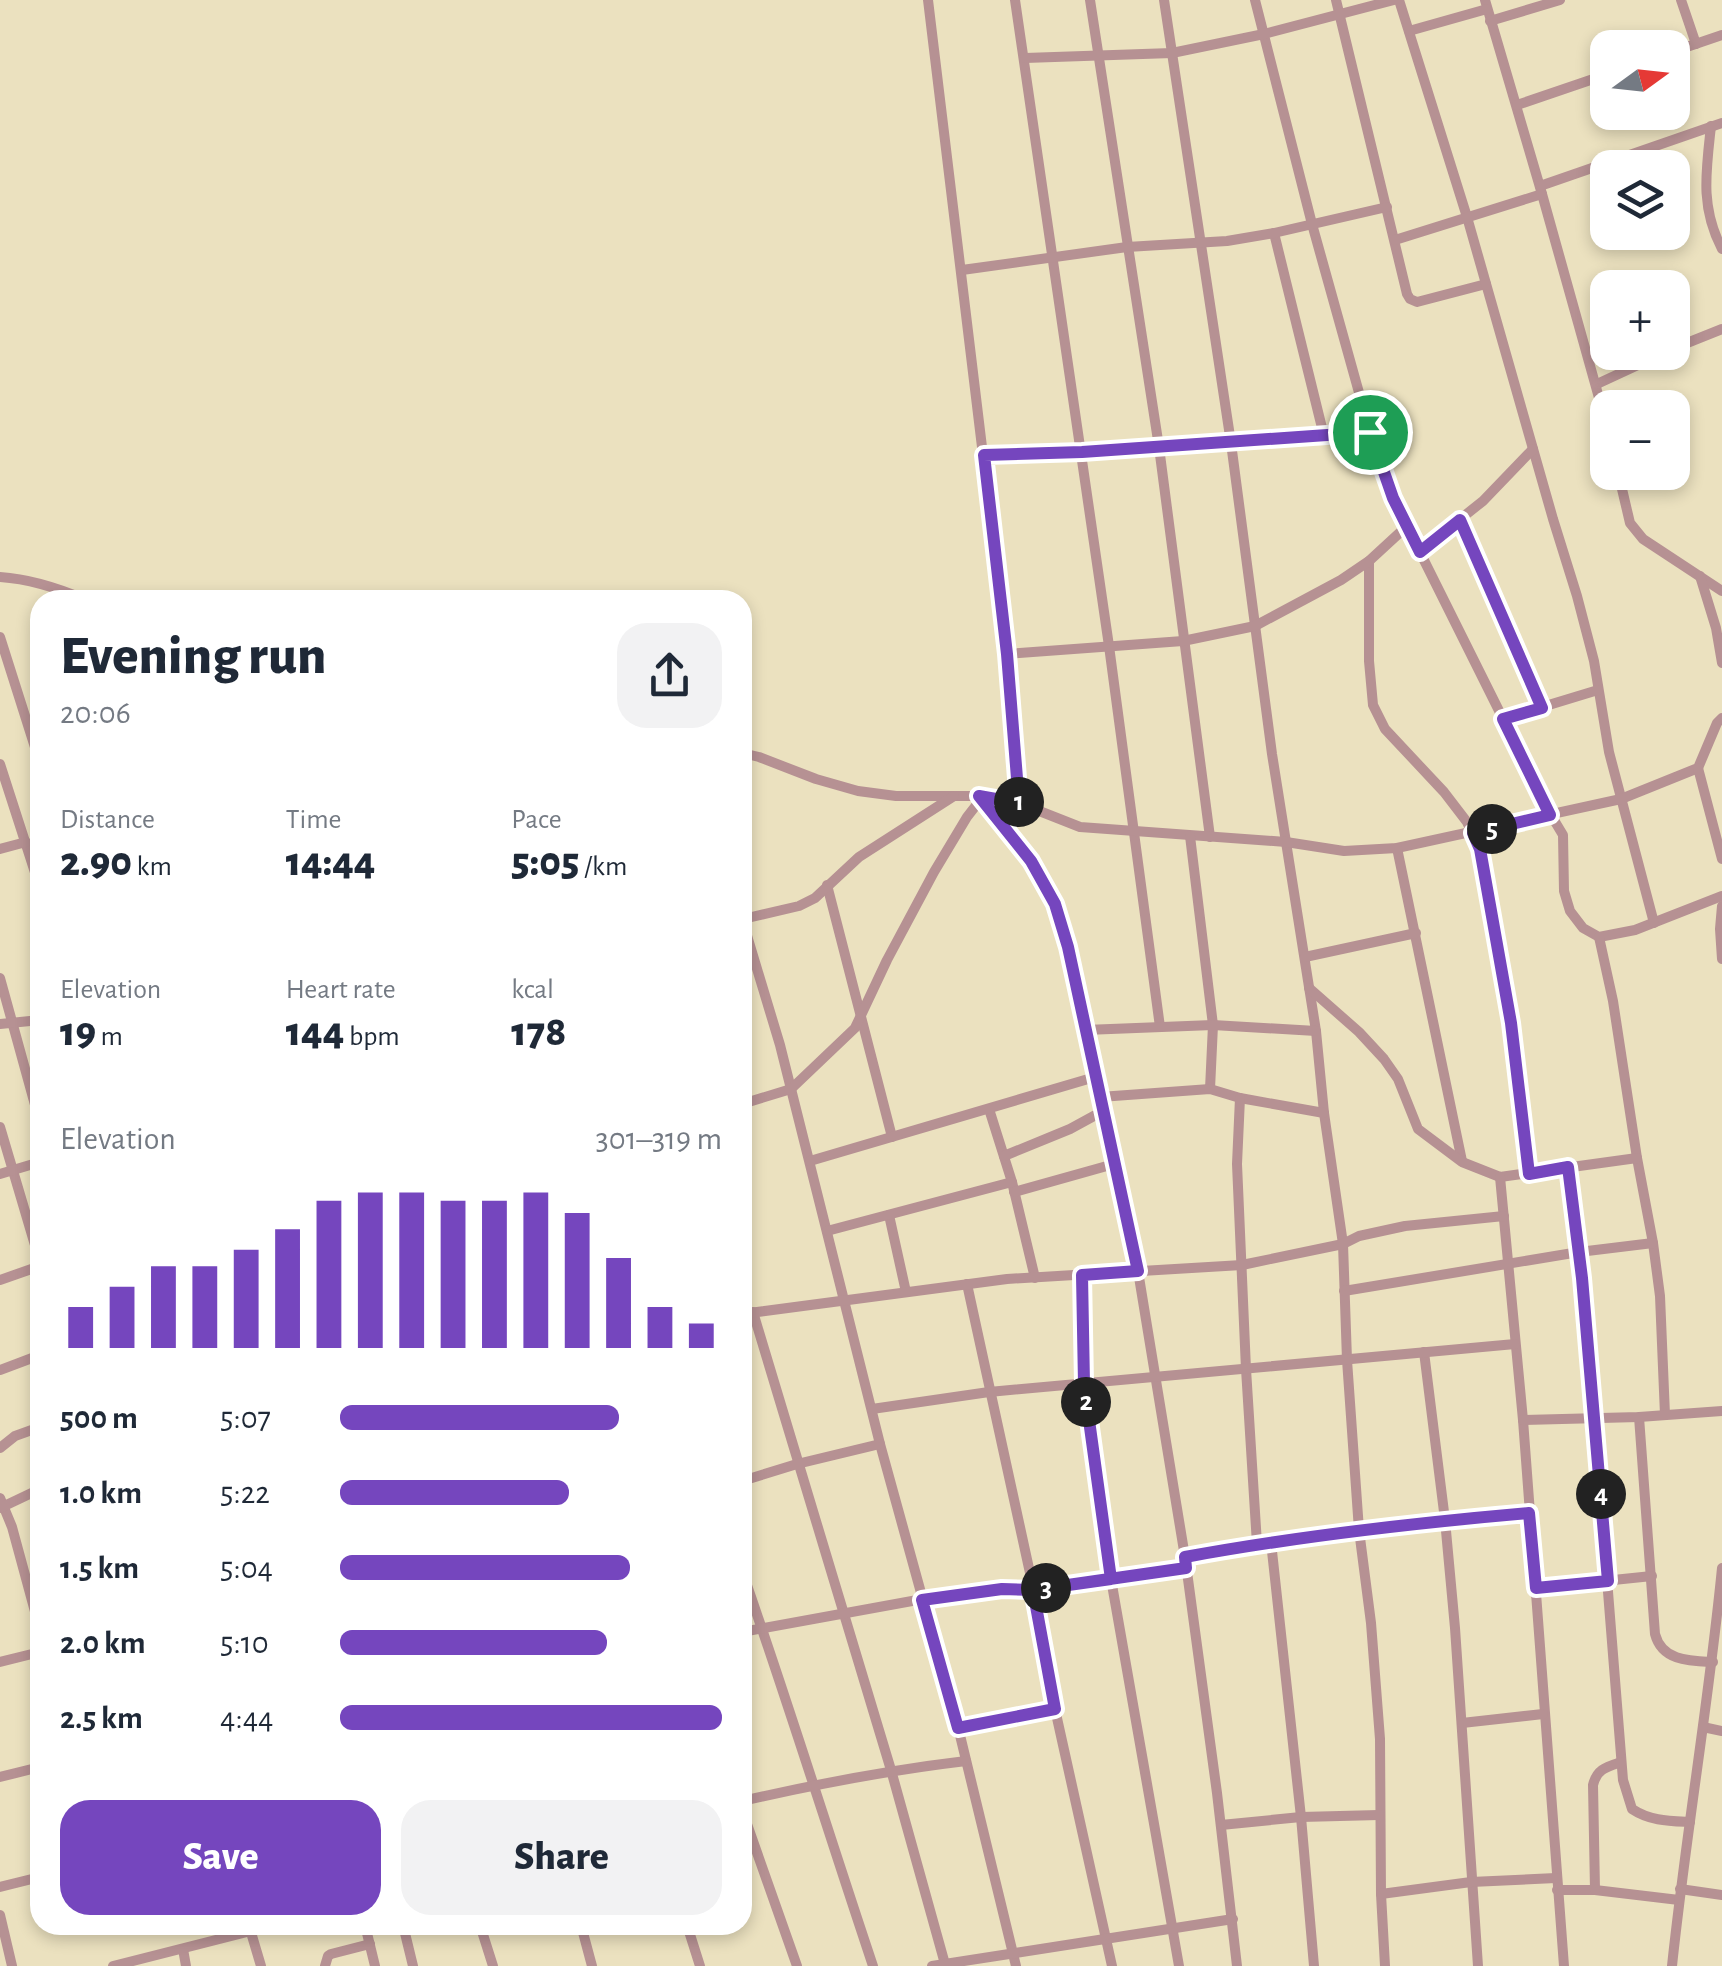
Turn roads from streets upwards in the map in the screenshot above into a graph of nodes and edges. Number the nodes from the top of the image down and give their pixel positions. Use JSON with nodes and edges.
{"nodes":[{"id":1,"x":928,"y":0,"type":"edge"},
{"id":2,"x":1015,"y":0,"type":"edge"},
{"id":3,"x":1090,"y":0,"type":"edge"},
{"id":4,"x":1164,"y":0,"type":"edge"},
{"id":5,"x":1255,"y":0,"type":"edge"},
{"id":6,"x":1336,"y":0,"type":"edge"},
{"id":7,"x":1396,"y":0,"type":"edge"},
{"id":8,"x":1560,"y":0,"type":"edge"},
{"id":9,"x":1681,"y":0,"type":"edge"},
{"id":10,"x":1487,"y":10,"type":"edge"},
{"id":11,"x":1340,"y":14,"type":"junction"},
{"id":12,"x":1408,"y":31,"type":"junction"},
{"id":13,"x":1264,"y":34,"type":"junction"},
{"id":14,"x":1722,"y":35,"type":"edge"},
{"id":15,"x":1696,"y":44,"type":"junction"},
{"id":16,"x":1690,"y":46,"type":"edge"},
{"id":17,"x":1172,"y":53,"type":"junction"},
{"id":18,"x":1099,"y":56,"type":"junction"},
{"id":19,"x":1025,"y":58,"type":"junction"},
{"id":20,"x":1590,"y":80,"type":"edge"},
{"id":21,"x":1517,"y":105,"type":"junction"},
{"id":22,"x":1716,"y":124,"type":"edge"},
{"id":23,"x":1541,"y":190,"type":"junction"},
{"id":24,"x":1387,"y":207,"type":"junction"},
{"id":25,"x":1467,"y":218,"type":"junction"},
{"id":26,"x":1312,"y":224,"type":"junction"},
{"id":27,"x":1274,"y":233,"type":"junction"},
{"id":28,"x":1396,"y":240,"type":"junction"},
{"id":29,"x":1200,"y":243,"type":"junction"},
{"id":30,"x":1128,"y":246,"type":"junction"},
{"id":31,"x":1722,"y":249,"type":"edge"},
{"id":32,"x":1054,"y":256,"type":"junction"},
{"id":33,"x":962,"y":270,"type":"junction"},
{"id":34,"x":1486,"y":284,"type":"junction"},
{"id":35,"x":1722,"y":329,"type":"edge"},
{"id":36,"x":1690,"y":342,"type":"edge"},
{"id":37,"x":1627,"y":370,"type":"edge"},
{"id":38,"x":1596,"y":384,"type":"junction"},
{"id":39,"x":1598,"y":390,"type":"edge"},
{"id":40,"x":1370,"y":432,"type":"junction"},
{"id":41,"x":1324,"y":436,"type":"junction"},
{"id":42,"x":1231,"y":443,"type":"junction"},
{"id":43,"x":1158,"y":448,"type":"junction"},
{"id":44,"x":1532,"y":449,"type":"junction"},
{"id":45,"x":1082,"y":452,"type":"junction"},
{"id":46,"x":984,"y":455,"type":"junction"},
{"id":47,"x":1622,"y":490,"type":"edge"},
{"id":48,"x":1460,"y":520,"type":"junction"},
{"id":49,"x":1407,"y":526,"type":"junction"},
{"id":50,"x":1420,"y":552,"type":"junction"},
{"id":51,"x":1369,"y":561,"type":"junction"},
{"id":52,"x":1700,"y":576,"type":"junction"},
{"id":53,"x":0,"y":577,"type":"edge"},
{"id":54,"x":59,"y":590,"type":"edge"},
{"id":55,"x":1722,"y":592,"type":"edge"},
{"id":56,"x":1255,"y":626,"type":"junction"},
{"id":57,"x":0,"y":637,"type":"edge"},
{"id":58,"x":1182,"y":641,"type":"junction"},
{"id":59,"x":1109,"y":646,"type":"junction"},
{"id":60,"x":1007,"y":654,"type":"junction"},
{"id":61,"x":1722,"y":664,"type":"edge"},
{"id":62,"x":1598,"y":690,"type":"junction"},
{"id":63,"x":1542,"y":708,"type":"junction"},
{"id":64,"x":1503,"y":719,"type":"junction"},
{"id":65,"x":1720,"y":725,"type":"edge"},
{"id":66,"x":30,"y":732,"type":"edge"},
{"id":67,"x":752,"y":755,"type":"edge"},
{"id":68,"x":0,"y":764,"type":"edge"},
{"id":69,"x":1698,"y":768,"type":"junction"},
{"id":70,"x":954,"y":796,"type":"junction"},
{"id":71,"x":980,"y":798,"type":"junction"},
{"id":72,"x":1622,"y":799,"type":"junction"},
{"id":73,"x":1019,"y":803,"type":"junction"},
{"id":74,"x":1550,"y":815,"type":"junction"},
{"id":75,"x":1135,"y":832,"type":"junction"},
{"id":76,"x":1473,"y":833,"type":"junction"},
{"id":77,"x":1190,"y":836,"type":"junction"},
{"id":78,"x":1210,"y":837,"type":"junction"},
{"id":79,"x":1286,"y":842,"type":"junction"},
{"id":80,"x":30,"y":844,"type":"edge"},
{"id":81,"x":1397,"y":848,"type":"junction"},
{"id":82,"x":0,"y":849,"type":"edge"},
{"id":83,"x":30,"y":849,"type":"edge"},
{"id":84,"x":1722,"y":860,"type":"edge"},
{"id":85,"x":827,"y":884,"type":"junction"},
{"id":86,"x":1722,"y":896,"type":"edge"},
{"id":87,"x":1722,"y":906,"type":"edge"},
{"id":88,"x":752,"y":917,"type":"edge"},
{"id":89,"x":1654,"y":923,"type":"junction"},
{"id":90,"x":1416,"y":932,"type":"junction"},
{"id":91,"x":1599,"y":937,"type":"junction"},
{"id":92,"x":752,"y":954,"type":"edge"},
{"id":93,"x":1305,"y":957,"type":"junction"},
{"id":94,"x":1722,"y":959,"type":"edge"},
{"id":95,"x":0,"y":978,"type":"edge"},
{"id":96,"x":1309,"y":988,"type":"junction"},
{"id":97,"x":862,"y":1018,"type":"junction"},
{"id":98,"x":6,"y":1023,"type":"edge"},
{"id":99,"x":1213,"y":1025,"type":"junction"},
{"id":100,"x":1160,"y":1027,"type":"junction"},
{"id":101,"x":1085,"y":1030,"type":"junction"},
{"id":102,"x":1316,"y":1031,"type":"junction"},
{"id":103,"x":1095,"y":1077,"type":"junction"},
{"id":104,"x":791,"y":1089,"type":"junction"},
{"id":105,"x":1210,"y":1089,"type":"junction"},
{"id":106,"x":30,"y":1094,"type":"edge"},
{"id":107,"x":1100,"y":1097,"type":"junction"},
{"id":108,"x":1240,"y":1098,"type":"junction"},
{"id":109,"x":752,"y":1101,"type":"edge"},
{"id":110,"x":989,"y":1109,"type":"junction"},
{"id":111,"x":1103,"y":1111,"type":"junction"},
{"id":112,"x":1324,"y":1112,"type":"junction"},
{"id":113,"x":0,"y":1130,"type":"edge"},
{"id":114,"x":892,"y":1137,"type":"junction"},
{"id":115,"x":1004,"y":1156,"type":"junction"},
{"id":116,"x":1637,"y":1158,"type":"junction"},
{"id":117,"x":810,"y":1161,"type":"junction"},
{"id":118,"x":1462,"y":1162,"type":"junction"},
{"id":119,"x":1114,"y":1164,"type":"junction"},
{"id":120,"x":30,"y":1165,"type":"edge"},
{"id":121,"x":1568,"y":1167,"type":"junction"},
{"id":122,"x":13,"y":1170,"type":"junction"},
{"id":123,"x":0,"y":1174,"type":"edge"},
{"id":124,"x":1529,"y":1174,"type":"junction"},
{"id":125,"x":1500,"y":1178,"type":"junction"},
{"id":126,"x":1013,"y":1187,"type":"junction"},
{"id":127,"x":889,"y":1215,"type":"junction"},
{"id":128,"x":1504,"y":1216,"type":"junction"},
{"id":129,"x":30,"y":1229,"type":"edge"},
{"id":130,"x":827,"y":1231,"type":"junction"},
{"id":131,"x":1654,"y":1243,"type":"junction"},
{"id":132,"x":1342,"y":1244,"type":"junction"},
{"id":133,"x":1579,"y":1252,"type":"junction"},
{"id":134,"x":1242,"y":1265,"type":"junction"},
{"id":135,"x":1508,"y":1265,"type":"junction"},
{"id":136,"x":30,"y":1268,"type":"edge"},
{"id":137,"x":1138,"y":1271,"type":"junction"},
{"id":138,"x":1082,"y":1275,"type":"junction"},
{"id":139,"x":1036,"y":1278,"type":"junction"},
{"id":140,"x":0,"y":1280,"type":"edge"},
{"id":141,"x":967,"y":1284,"type":"junction"},
{"id":142,"x":1344,"y":1291,"type":"junction"},
{"id":143,"x":906,"y":1292,"type":"junction"},
{"id":144,"x":844,"y":1300,"type":"junction"},
{"id":145,"x":752,"y":1312,"type":"edge"},
{"id":146,"x":752,"y":1325,"type":"edge"},
{"id":147,"x":1515,"y":1344,"type":"junction"},
{"id":148,"x":1424,"y":1352,"type":"junction"},
{"id":149,"x":30,"y":1359,"type":"edge"},
{"id":150,"x":1347,"y":1360,"type":"junction"},
{"id":151,"x":1246,"y":1369,"type":"junction"},
{"id":152,"x":0,"y":1370,"type":"edge"},
{"id":153,"x":1154,"y":1378,"type":"junction"},
{"id":154,"x":1084,"y":1384,"type":"junction"},
{"id":155,"x":989,"y":1392,"type":"junction"},
{"id":156,"x":872,"y":1408,"type":"junction"},
{"id":157,"x":1722,"y":1411,"type":"edge"},
{"id":158,"x":1665,"y":1415,"type":"junction"},
{"id":159,"x":1639,"y":1417,"type":"junction"},
{"id":160,"x":1595,"y":1418,"type":"junction"},
{"id":161,"x":1523,"y":1420,"type":"junction"},
{"id":162,"x":30,"y":1431,"type":"edge"},
{"id":163,"x":880,"y":1444,"type":"junction"},
{"id":164,"x":0,"y":1448,"type":"edge"},
{"id":165,"x":797,"y":1464,"type":"junction"},
{"id":166,"x":752,"y":1478,"type":"edge"},
{"id":167,"x":30,"y":1493,"type":"edge"},
{"id":168,"x":1,"y":1504,"type":"edge"},
{"id":169,"x":1529,"y":1513,"type":"junction"},
{"id":170,"x":1445,"y":1520,"type":"junction"},
{"id":171,"x":1359,"y":1530,"type":"junction"},
{"id":172,"x":1271,"y":1542,"type":"junction"},
{"id":173,"x":1258,"y":1544,"type":"junction"},
{"id":174,"x":1186,"y":1562,"type":"junction"},
{"id":175,"x":1722,"y":1568,"type":"edge"},
{"id":176,"x":1652,"y":1576,"type":"junction"},
{"id":177,"x":1111,"y":1579,"type":"junction"},
{"id":178,"x":1608,"y":1581,"type":"junction"},
{"id":179,"x":1536,"y":1588,"type":"junction"},
{"id":180,"x":1033,"y":1590,"type":"junction"},
{"id":181,"x":30,"y":1594,"type":"edge"},
{"id":182,"x":752,"y":1598,"type":"edge"},
{"id":183,"x":922,"y":1600,"type":"junction"},
{"id":184,"x":845,"y":1614,"type":"junction"},
{"id":185,"x":762,"y":1626,"type":"junction"},
{"id":186,"x":752,"y":1629,"type":"edge"},
{"id":187,"x":30,"y":1654,"type":"edge"},
{"id":188,"x":0,"y":1662,"type":"edge"},
{"id":189,"x":1713,"y":1662,"type":"junction"},
{"id":190,"x":1055,"y":1709,"type":"junction"},
{"id":191,"x":1543,"y":1714,"type":"junction"},
{"id":192,"x":1462,"y":1723,"type":"junction"},
{"id":193,"x":1704,"y":1727,"type":"junction"},
{"id":194,"x":958,"y":1728,"type":"junction"},
{"id":195,"x":1722,"y":1731,"type":"edge"},
{"id":196,"x":966,"y":1761,"type":"junction"},
{"id":197,"x":1621,"y":1762,"type":"junction"},
{"id":198,"x":30,"y":1770,"type":"edge"},
{"id":199,"x":891,"y":1770,"type":"junction"},
{"id":200,"x":0,"y":1777,"type":"edge"},
{"id":201,"x":812,"y":1784,"type":"junction"},
{"id":202,"x":752,"y":1798,"type":"edge"},
{"id":203,"x":1379,"y":1814,"type":"junction"},
{"id":204,"x":1302,"y":1817,"type":"junction"},
{"id":205,"x":1690,"y":1822,"type":"junction"},
{"id":206,"x":1221,"y":1825,"type":"junction"},
{"id":207,"x":752,"y":1838,"type":"edge"},
{"id":208,"x":30,"y":1880,"type":"edge"},
{"id":209,"x":1472,"y":1882,"type":"junction"},
{"id":210,"x":1556,"y":1884,"type":"junction"},
{"id":211,"x":0,"y":1887,"type":"edge"},
{"id":212,"x":1594,"y":1890,"type":"junction"},
{"id":213,"x":1380,"y":1894,"type":"junction"},
{"id":214,"x":1680,"y":1894,"type":"junction"},
{"id":215,"x":1722,"y":1895,"type":"edge"},
{"id":216,"x":0,"y":1915,"type":"edge"},
{"id":217,"x":1233,"y":1919,"type":"junction"},
{"id":218,"x":1173,"y":1928,"type":"junction"},
{"id":219,"x":228,"y":1935,"type":"edge"},
{"id":220,"x":252,"y":1935,"type":"edge"},
{"id":221,"x":368,"y":1935,"type":"edge"},
{"id":222,"x":405,"y":1935,"type":"edge"},
{"id":223,"x":483,"y":1935,"type":"edge"},
{"id":224,"x":584,"y":1935,"type":"edge"},
{"id":225,"x":690,"y":1935,"type":"edge"},
{"id":226,"x":1106,"y":1939,"type":"junction"},
{"id":227,"x":370,"y":1944,"type":"junction"},
{"id":228,"x":183,"y":1949,"type":"junction"},
{"id":229,"x":1013,"y":1953,"type":"junction"},
{"id":230,"x":945,"y":1964,"type":"edge"},
{"id":231,"x":12,"y":1966,"type":"edge"},
{"id":232,"x":113,"y":1966,"type":"edge"},
{"id":233,"x":186,"y":1966,"type":"edge"},
{"id":234,"x":261,"y":1966,"type":"edge"},
{"id":235,"x":325,"y":1966,"type":"edge"},
{"id":236,"x":375,"y":1966,"type":"edge"},
{"id":237,"x":413,"y":1966,"type":"edge"},
{"id":238,"x":493,"y":1966,"type":"edge"},
{"id":239,"x":592,"y":1966,"type":"edge"},
{"id":240,"x":700,"y":1966,"type":"edge"},
{"id":241,"x":797,"y":1966,"type":"edge"},
{"id":242,"x":873,"y":1966,"type":"edge"},
{"id":243,"x":932,"y":1966,"type":"edge"},
{"id":244,"x":1016,"y":1966,"type":"edge"},
{"id":245,"x":1112,"y":1966,"type":"edge"},
{"id":246,"x":1179,"y":1966,"type":"edge"},
{"id":247,"x":1237,"y":1966,"type":"edge"},
{"id":248,"x":1314,"y":1966,"type":"edge"},
{"id":249,"x":1386,"y":1966,"type":"edge"},
{"id":250,"x":1478,"y":1966,"type":"edge"},
{"id":251,"x":1564,"y":1966,"type":"edge"},
{"id":252,"x":1672,"y":1966,"type":"edge"}],
"edges":[{"from":1,"to":33,"type":"street"},
{"from":2,"to":19,"type":"street"},
{"from":3,"to":18,"type":"street"},
{"from":4,"to":17,"type":"street"},
{"from":5,"to":13,"type":"street"},
{"from":6,"to":11,"type":"street"},
{"from":7,"to":11,"type":"street"},
{"from":7,"to":12,"type":"street"},
{"from":8,"to":10,"type":"street"},
{"from":9,"to":15,"type":"street"},
{"from":10,"to":12,"type":"street"},
{"from":10,"to":21,"type":"street"},
{"from":11,"to":13,"type":"street"},
{"from":11,"to":24,"type":"street"},
{"from":12,"to":25,"type":"street"},
{"from":13,"to":17,"type":"street"},
{"from":13,"to":26,"type":"street"},
{"from":14,"to":15,"type":"street"},
{"from":15,"to":16,"type":"street"},
{"from":17,"to":18,"type":"street"},
{"from":17,"to":29,"type":"street"},
{"from":18,"to":19,"type":"street"},
{"from":18,"to":30,"type":"street"},
{"from":19,"to":32,"type":"street"},
{"from":20,"to":21,"type":"street"},
{"from":21,"to":23,"type":"street"},
{"from":22,"to":23,"type":"street"},
{"from":22,"to":31,"type":"street"},
{"from":23,"to":25,"type":"street"},
{"from":23,"to":38,"type":"street"},
{"from":24,"to":26,"type":"street"},
{"from":24,"to":28,"type":"street"},
{"from":25,"to":28,"type":"street"},
{"from":25,"to":34,"type":"street"},
{"from":26,"to":27,"type":"street"},
{"from":26,"to":40,"type":"street"},
{"from":27,"to":29,"type":"street"},
{"from":27,"to":41,"type":"street"},
{"from":28,"to":34,"type":"street"},
{"from":29,"to":30,"type":"street"},
{"from":29,"to":42,"type":"street"},
{"from":30,"to":32,"type":"street"},
{"from":30,"to":43,"type":"street"},
{"from":32,"to":33,"type":"street"},
{"from":32,"to":45,"type":"street"},
{"from":33,"to":46,"type":"street"},
{"from":34,"to":44,"type":"street"},
{"from":35,"to":36,"type":"street"},
{"from":37,"to":38,"type":"street"},
{"from":38,"to":39,"type":"street"},
{"from":40,"to":41,"type":"street"},
{"from":40,"to":49,"type":"street"},
{"from":41,"to":42,"type":"street"},
{"from":42,"to":43,"type":"street"},
{"from":42,"to":56,"type":"street"},
{"from":43,"to":45,"type":"street"},
{"from":43,"to":58,"type":"street"},
{"from":44,"to":48,"type":"street"},
{"from":44,"to":62,"type":"street"},
{"from":45,"to":46,"type":"street"},
{"from":45,"to":59,"type":"street"},
{"from":46,"to":60,"type":"street"},
{"from":47,"to":52,"type":"street"},
{"from":48,"to":50,"type":"street"},
{"from":48,"to":63,"type":"street"},
{"from":49,"to":50,"type":"street"},
{"from":49,"to":51,"type":"street"},
{"from":50,"to":64,"type":"street"},
{"from":51,"to":56,"type":"street"},
{"from":51,"to":76,"type":"street"},
{"from":52,"to":55,"type":"street"},
{"from":52,"to":61,"type":"street"},
{"from":53,"to":54,"type":"street"},
{"from":56,"to":58,"type":"street"},
{"from":56,"to":79,"type":"street"},
{"from":57,"to":66,"type":"street"},
{"from":58,"to":59,"type":"street"},
{"from":58,"to":78,"type":"street"},
{"from":59,"to":60,"type":"street"},
{"from":59,"to":75,"type":"street"},
{"from":60,"to":73,"type":"street"},
{"from":62,"to":63,"type":"street"},
{"from":62,"to":72,"type":"street"},
{"from":63,"to":64,"type":"street"},
{"from":64,"to":74,"type":"street"},
{"from":65,"to":69,"type":"street"},
{"from":67,"to":70,"type":"street"},
{"from":68,"to":80,"type":"street"},
{"from":69,"to":72,"type":"street"},
{"from":69,"to":84,"type":"street"},
{"from":70,"to":71,"type":"street"},
{"from":70,"to":85,"type":"street"},
{"from":71,"to":73,"type":"street"},
{"from":71,"to":97,"type":"street"},
{"from":71,"to":101,"type":"street"},
{"from":72,"to":74,"type":"street"},
{"from":72,"to":89,"type":"street"},
{"from":73,"to":75,"type":"street"},
{"from":74,"to":76,"type":"street"},
{"from":74,"to":91,"type":"street"},
{"from":75,"to":77,"type":"street"},
{"from":75,"to":100,"type":"street"},
{"from":76,"to":81,"type":"street"},
{"from":76,"to":124,"type":"street"},
{"from":77,"to":78,"type":"street"},
{"from":77,"to":99,"type":"street"},
{"from":78,"to":79,"type":"street"},
{"from":79,"to":81,"type":"street"},
{"from":79,"to":93,"type":"street"},
{"from":81,"to":90,"type":"street"},
{"from":82,"to":83,"type":"street"},
{"from":85,"to":88,"type":"street"},
{"from":85,"to":97,"type":"street"},
{"from":86,"to":89,"type":"street"},
{"from":87,"to":94,"type":"street"},
{"from":89,"to":91,"type":"street"},
{"from":90,"to":93,"type":"street"},
{"from":90,"to":118,"type":"street"},
{"from":91,"to":116,"type":"street"},
{"from":92,"to":104,"type":"street"},
{"from":93,"to":96,"type":"street"},
{"from":95,"to":98,"type":"street"},
{"from":96,"to":102,"type":"street"},
{"from":96,"to":118,"type":"street"},
{"from":97,"to":104,"type":"street"},
{"from":97,"to":114,"type":"street"},
{"from":98,"to":106,"type":"street"},
{"from":99,"to":100,"type":"street"},
{"from":99,"to":102,"type":"street"},
{"from":99,"to":105,"type":"street"},
{"from":100,"to":101,"type":"street"},
{"from":101,"to":103,"type":"street"},
{"from":102,"to":112,"type":"street"},
{"from":103,"to":107,"type":"street"},
{"from":103,"to":110,"type":"street"},
{"from":104,"to":109,"type":"street"},
{"from":104,"to":117,"type":"street"},
{"from":105,"to":107,"type":"street"},
{"from":105,"to":108,"type":"street"},
{"from":107,"to":111,"type":"street"},
{"from":108,"to":112,"type":"street"},
{"from":108,"to":134,"type":"street"},
{"from":110,"to":114,"type":"street"},
{"from":110,"to":115,"type":"street"},
{"from":111,"to":115,"type":"street"},
{"from":111,"to":119,"type":"street"},
{"from":112,"to":132,"type":"street"},
{"from":113,"to":122,"type":"street"},
{"from":114,"to":117,"type":"street"},
{"from":115,"to":126,"type":"street"},
{"from":116,"to":121,"type":"street"},
{"from":116,"to":131,"type":"street"},
{"from":117,"to":130,"type":"street"},
{"from":118,"to":125,"type":"street"},
{"from":119,"to":126,"type":"street"},
{"from":119,"to":137,"type":"street"},
{"from":120,"to":122,"type":"street"},
{"from":121,"to":124,"type":"street"},
{"from":121,"to":133,"type":"street"},
{"from":122,"to":123,"type":"street"},
{"from":122,"to":129,"type":"street"},
{"from":124,"to":125,"type":"street"},
{"from":125,"to":128,"type":"street"},
{"from":126,"to":127,"type":"street"},
{"from":126,"to":139,"type":"street"},
{"from":127,"to":130,"type":"street"},
{"from":127,"to":143,"type":"street"},
{"from":128,"to":132,"type":"street"},
{"from":128,"to":135,"type":"street"},
{"from":130,"to":144,"type":"street"},
{"from":131,"to":133,"type":"street"},
{"from":131,"to":158,"type":"street"},
{"from":132,"to":134,"type":"street"},
{"from":132,"to":142,"type":"street"},
{"from":133,"to":135,"type":"street"},
{"from":133,"to":160,"type":"street"},
{"from":134,"to":137,"type":"street"},
{"from":134,"to":151,"type":"street"},
{"from":135,"to":142,"type":"street"},
{"from":135,"to":147,"type":"street"},
{"from":136,"to":140,"type":"street"},
{"from":137,"to":138,"type":"street"},
{"from":137,"to":153,"type":"street"},
{"from":138,"to":139,"type":"street"},
{"from":138,"to":154,"type":"street"},
{"from":139,"to":141,"type":"street"},
{"from":141,"to":143,"type":"street"},
{"from":141,"to":155,"type":"street"},
{"from":142,"to":150,"type":"street"},
{"from":143,"to":144,"type":"street"},
{"from":144,"to":145,"type":"street"},
{"from":144,"to":156,"type":"street"},
{"from":146,"to":165,"type":"street"},
{"from":147,"to":148,"type":"street"},
{"from":147,"to":161,"type":"street"},
{"from":148,"to":150,"type":"street"},
{"from":148,"to":170,"type":"street"},
{"from":149,"to":152,"type":"street"},
{"from":150,"to":151,"type":"street"},
{"from":150,"to":171,"type":"street"},
{"from":151,"to":153,"type":"street"},
{"from":151,"to":173,"type":"street"},
{"from":153,"to":154,"type":"street"},
{"from":153,"to":174,"type":"street"},
{"from":154,"to":155,"type":"street"},
{"from":154,"to":177,"type":"street"},
{"from":155,"to":156,"type":"street"},
{"from":155,"to":180,"type":"street"},
{"from":156,"to":163,"type":"street"},
{"from":157,"to":158,"type":"street"},
{"from":158,"to":159,"type":"street"},
{"from":159,"to":160,"type":"street"},
{"from":159,"to":176,"type":"street"},
{"from":160,"to":161,"type":"street"},
{"from":160,"to":178,"type":"street"},
{"from":161,"to":169,"type":"street"},
{"from":162,"to":164,"type":"street"},
{"from":163,"to":165,"type":"street"},
{"from":163,"to":183,"type":"street"},
{"from":165,"to":166,"type":"street"},
{"from":165,"to":184,"type":"street"},
{"from":167,"to":168,"type":"street"},
{"from":168,"to":181,"type":"street"},
{"from":169,"to":170,"type":"street"},
{"from":169,"to":179,"type":"street"},
{"from":170,"to":171,"type":"street"},
{"from":170,"to":192,"type":"street"},
{"from":171,"to":172,"type":"street"},
{"from":171,"to":203,"type":"street"},
{"from":172,"to":173,"type":"street"},
{"from":172,"to":204,"type":"street"},
{"from":173,"to":174,"type":"street"},
{"from":174,"to":177,"type":"street"},
{"from":174,"to":206,"type":"street"},
{"from":175,"to":189,"type":"street"},
{"from":176,"to":178,"type":"street"},
{"from":176,"to":189,"type":"street"},
{"from":177,"to":180,"type":"street"},
{"from":177,"to":218,"type":"street"},
{"from":178,"to":179,"type":"street"},
{"from":178,"to":197,"type":"street"},
{"from":179,"to":191,"type":"street"},
{"from":180,"to":183,"type":"street"},
{"from":180,"to":190,"type":"street"},
{"from":182,"to":185,"type":"street"},
{"from":183,"to":184,"type":"street"},
{"from":183,"to":194,"type":"street"},
{"from":184,"to":185,"type":"street"},
{"from":184,"to":199,"type":"street"},
{"from":185,"to":186,"type":"street"},
{"from":185,"to":201,"type":"street"},
{"from":187,"to":188,"type":"street"},
{"from":189,"to":193,"type":"street"},
{"from":190,"to":194,"type":"street"},
{"from":190,"to":226,"type":"street"},
{"from":191,"to":192,"type":"street"},
{"from":191,"to":210,"type":"street"},
{"from":192,"to":209,"type":"street"},
{"from":193,"to":195,"type":"street"},
{"from":193,"to":205,"type":"street"},
{"from":194,"to":196,"type":"street"},
{"from":196,"to":199,"type":"street"},
{"from":196,"to":229,"type":"street"},
{"from":197,"to":205,"type":"street"},
{"from":197,"to":212,"type":"street"},
{"from":198,"to":200,"type":"street"},
{"from":199,"to":201,"type":"street"},
{"from":199,"to":230,"type":"street"},
{"from":201,"to":202,"type":"street"},
{"from":201,"to":242,"type":"street"},
{"from":203,"to":204,"type":"street"},
{"from":203,"to":213,"type":"street"},
{"from":204,"to":206,"type":"street"},
{"from":204,"to":248,"type":"street"},
{"from":205,"to":214,"type":"street"},
{"from":206,"to":217,"type":"street"},
{"from":207,"to":241,"type":"street"},
{"from":208,"to":211,"type":"street"},
{"from":209,"to":210,"type":"street"},
{"from":209,"to":213,"type":"street"},
{"from":209,"to":250,"type":"street"},
{"from":210,"to":212,"type":"street"},
{"from":210,"to":251,"type":"street"},
{"from":212,"to":214,"type":"street"},
{"from":213,"to":249,"type":"street"},
{"from":214,"to":215,"type":"street"},
{"from":214,"to":252,"type":"street"},
{"from":216,"to":231,"type":"street"},
{"from":217,"to":218,"type":"street"},
{"from":217,"to":247,"type":"street"},
{"from":218,"to":226,"type":"street"},
{"from":218,"to":246,"type":"street"},
{"from":219,"to":228,"type":"street"},
{"from":220,"to":234,"type":"street"},
{"from":221,"to":227,"type":"street"},
{"from":222,"to":237,"type":"street"},
{"from":223,"to":238,"type":"street"},
{"from":224,"to":239,"type":"street"},
{"from":225,"to":240,"type":"street"},
{"from":226,"to":229,"type":"street"},
{"from":226,"to":245,"type":"street"},
{"from":227,"to":235,"type":"street"},
{"from":227,"to":236,"type":"street"},
{"from":228,"to":232,"type":"street"},
{"from":228,"to":233,"type":"street"},
{"from":229,"to":230,"type":"street"},
{"from":229,"to":244,"type":"street"},
{"from":230,"to":243,"type":"street"}]}
